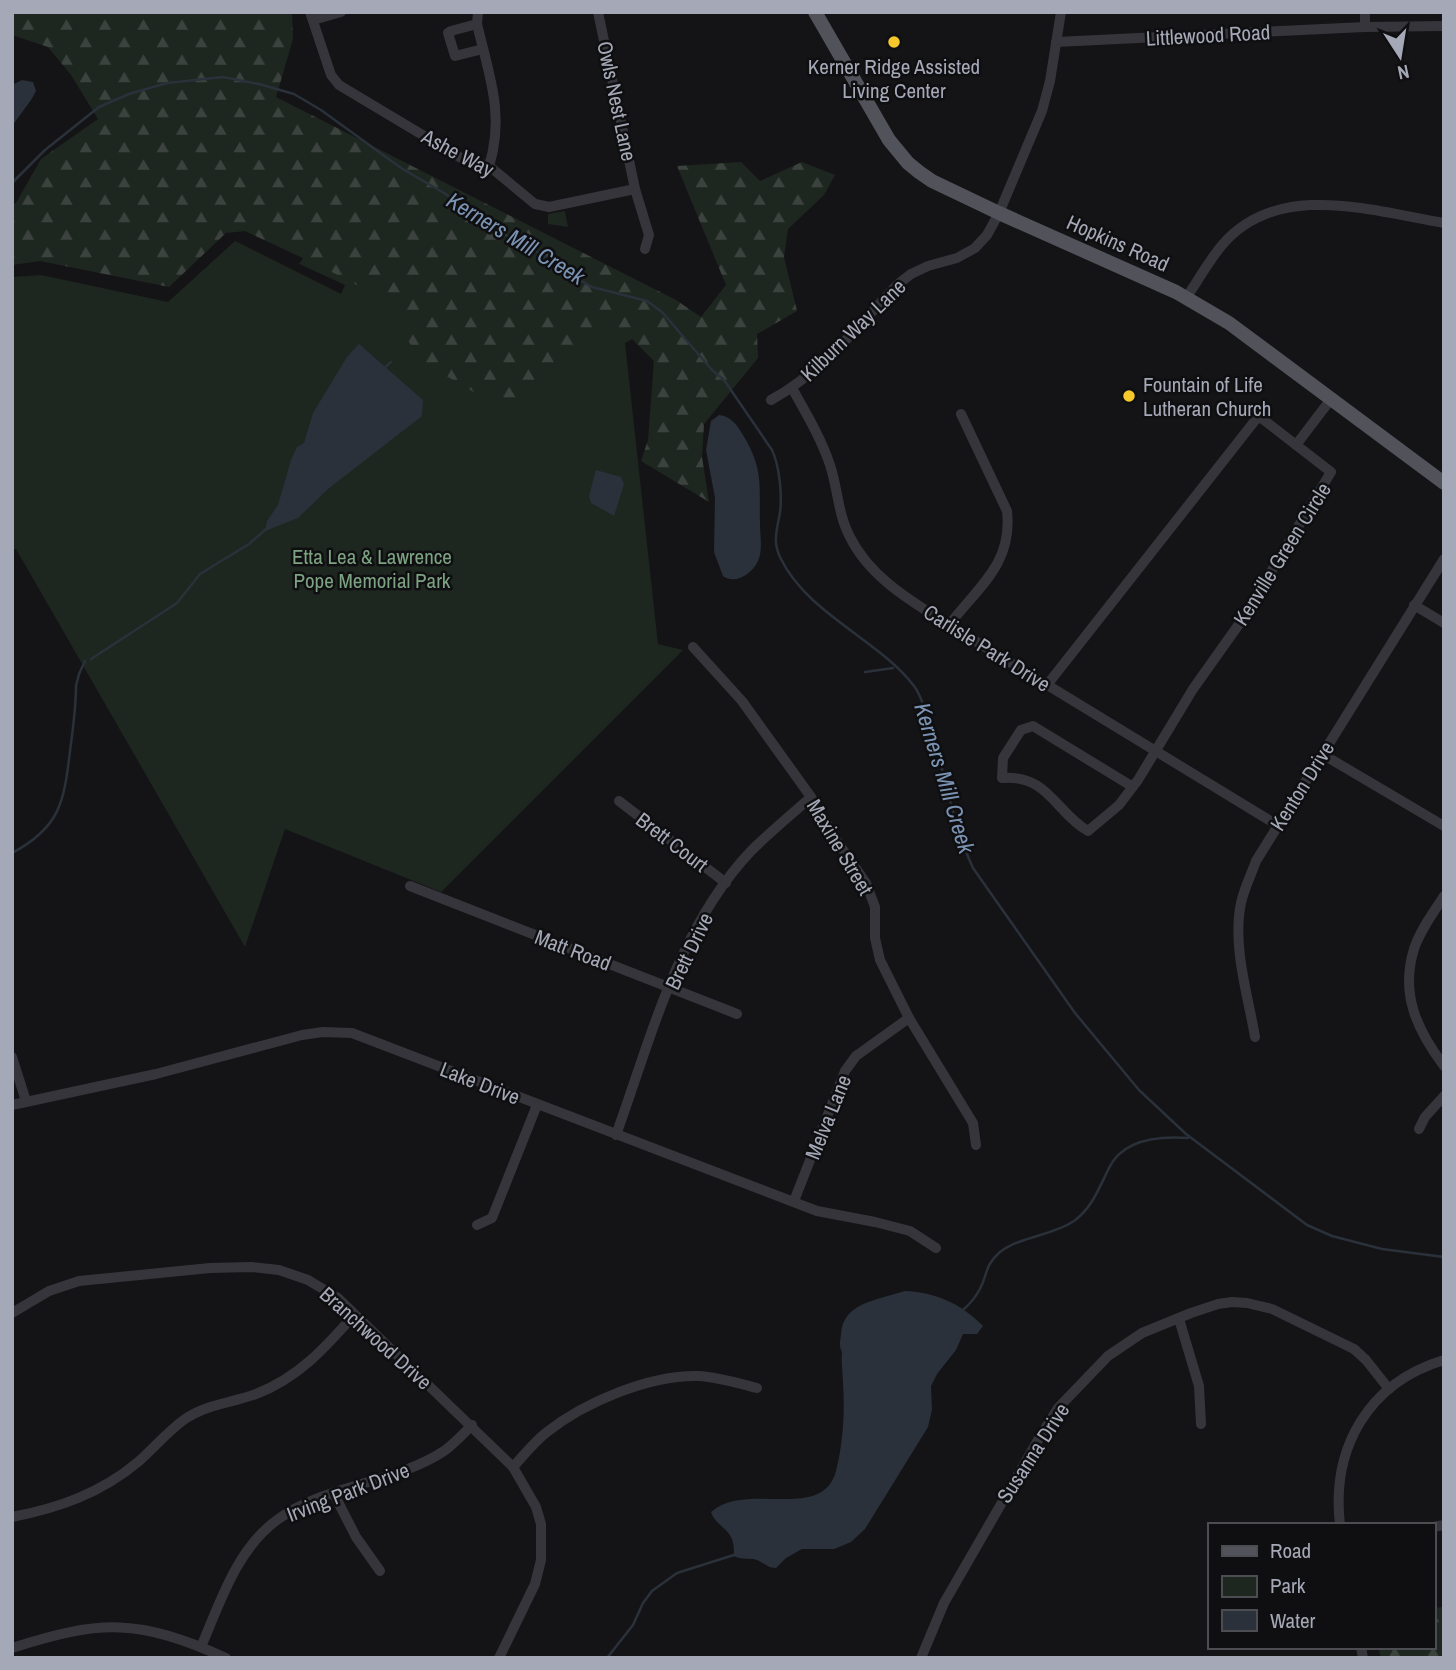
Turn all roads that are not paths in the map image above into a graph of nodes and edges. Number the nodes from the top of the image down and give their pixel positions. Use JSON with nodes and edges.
{"nodes":[{"id":1,"x":341,"y":12,"type":"edge"},
{"id":2,"x":478,"y":12,"type":"edge"},
{"id":3,"x":598,"y":12,"type":"edge"},
{"id":4,"x":815,"y":12,"type":"edge"},
{"id":5,"x":1061,"y":12,"type":"edge"},
{"id":6,"x":1365,"y":12,"type":"edge"},
{"id":7,"x":312,"y":16,"type":"edge"},
{"id":8,"x":477,"y":24,"type":"junction"},
{"id":9,"x":1444,"y":26,"type":"edge"},
{"id":10,"x":1365,"y":27,"type":"junction"},
{"id":11,"x":1056,"y":42,"type":"junction"},
{"id":12,"x":483,"y":49,"type":"junction"},
{"id":13,"x":489,"y":166,"type":"junction"},
{"id":14,"x":635,"y":189,"type":"junction"},
{"id":15,"x":999,"y":213,"type":"junction"},
{"id":16,"x":1444,"y":223,"type":"edge"},
{"id":17,"x":645,"y":249,"type":"dead end"},
{"id":18,"x":1186,"y":298,"type":"junction"},
{"id":19,"x":792,"y":388,"type":"junction"},
{"id":20,"x":1331,"y":399,"type":"junction"},
{"id":21,"x":771,"y":400,"type":"dead end"},
{"id":22,"x":961,"y":414,"type":"dead end"},
{"id":23,"x":1296,"y":445,"type":"junction"},
{"id":24,"x":1444,"y":483,"type":"edge"},
{"id":25,"x":1444,"y":559,"type":"edge"},
{"id":26,"x":1414,"y":606,"type":"junction"},
{"id":27,"x":1444,"y":623,"type":"edge"},
{"id":28,"x":949,"y":625,"type":"junction"},
{"id":29,"x":693,"y":647,"type":"dead end"},
{"id":30,"x":1047,"y":685,"type":"junction"},
{"id":31,"x":1155,"y":751,"type":"junction"},
{"id":32,"x":1322,"y":754,"type":"junction"},
{"id":33,"x":1133,"y":787,"type":"junction"},
{"id":34,"x":811,"y":797,"type":"junction"},
{"id":35,"x":619,"y":801,"type":"dead end"},
{"id":36,"x":1277,"y":825,"type":"junction"},
{"id":37,"x":1444,"y":826,"type":"edge"},
{"id":38,"x":726,"y":883,"type":"junction"},
{"id":39,"x":410,"y":886,"type":"dead end"},
{"id":40,"x":1444,"y":896,"type":"edge"},
{"id":41,"x":670,"y":988,"type":"junction"},
{"id":42,"x":737,"y":1014,"type":"dead end"},
{"id":43,"x":909,"y":1018,"type":"junction"},
{"id":44,"x":1255,"y":1037,"type":"dead end"},
{"id":45,"x":12,"y":1057,"type":"edge"},
{"id":46,"x":1444,"y":1066,"type":"edge"},
{"id":47,"x":1444,"y":1096,"type":"edge"},
{"id":48,"x":26,"y":1101,"type":"junction"},
{"id":49,"x":12,"y":1105,"type":"edge"},
{"id":50,"x":537,"y":1105,"type":"junction"},
{"id":51,"x":1419,"y":1129,"type":"dead end"},
{"id":52,"x":616,"y":1135,"type":"junction"},
{"id":53,"x":976,"y":1145,"type":"dead end"},
{"id":54,"x":794,"y":1201,"type":"junction"},
{"id":55,"x":477,"y":1225,"type":"dead end"},
{"id":56,"x":936,"y":1248,"type":"dead end"},
{"id":57,"x":12,"y":1313,"type":"edge"},
{"id":58,"x":354,"y":1315,"type":"junction"},
{"id":59,"x":1179,"y":1319,"type":"junction"},
{"id":60,"x":1444,"y":1360,"type":"edge"},
{"id":61,"x":757,"y":1388,"type":"dead end"},
{"id":62,"x":1389,"y":1389,"type":"junction"},
{"id":63,"x":1201,"y":1424,"type":"dead end"},
{"id":64,"x":472,"y":1426,"type":"junction"},
{"id":65,"x":513,"y":1467,"type":"junction"},
{"id":66,"x":334,"y":1494,"type":"junction"},
{"id":67,"x":12,"y":1517,"type":"edge"},
{"id":68,"x":1340,"y":1523,"type":"edge"},
{"id":69,"x":380,"y":1571,"type":"dead end"},
{"id":70,"x":201,"y":1647,"type":"junction"},
{"id":71,"x":12,"y":1648,"type":"edge"},
{"id":72,"x":226,"y":1658,"type":"edge"},
{"id":73,"x":499,"y":1658,"type":"edge"},
{"id":74,"x":921,"y":1658,"type":"edge"}],
"edges":[{"from":1,"to":7,"type":"street"},
{"from":2,"to":8,"type":"street"},
{"from":3,"to":14,"type":"street","name":"Owls Nest Lane"},
{"from":4,"to":15,"type":"main road","name":"Hopkins Road"},
{"from":5,"to":11,"type":"street","name":"Kilburn Way Lane"},
{"from":6,"to":10,"type":"street"},
{"from":7,"to":13,"type":"street","name":"Ashe Way"},
{"from":8,"to":12,"type":"street"},
{"from":8,"to":12,"type":"street"},
{"from":9,"to":10,"type":"street","name":"Littlewood Road"},
{"from":10,"to":11,"type":"street","name":"Littlewood Road"},
{"from":11,"to":15,"type":"street","name":"Kilburn Way Lane"},
{"from":12,"to":13,"type":"street"},
{"from":13,"to":14,"type":"street","name":"Ashe Way"},
{"from":14,"to":17,"type":"street"},
{"from":15,"to":18,"type":"main road","name":"Hopkins Road"},
{"from":15,"to":19,"type":"street","name":"Kilburn Way Lane"},
{"from":16,"to":18,"type":"street"},
{"from":18,"to":20,"type":"main road","name":"Hopkins Road"},
{"from":19,"to":21,"type":"street","name":"Kilburn Way Lane"},
{"from":19,"to":28,"type":"street","name":"Carlisle Park Drive"},
{"from":20,"to":23,"type":"street"},
{"from":20,"to":24,"type":"main road","name":"Hopkins Road"},
{"from":22,"to":28,"type":"street"},
{"from":23,"to":30,"type":"street","name":"Kenville Green Circle"},
{"from":23,"to":31,"type":"street","name":"Kenville Green Circle"},
{"from":25,"to":26,"type":"street","name":"Kenton Drive"},
{"from":26,"to":27,"type":"street"},
{"from":26,"to":32,"type":"street","name":"Kenton Drive"},
{"from":28,"to":30,"type":"street","name":"Carlisle Park Drive"},
{"from":29,"to":34,"type":"street","name":"Maxine Street"},
{"from":30,"to":31,"type":"street","name":"Carlisle Park Drive"},
{"from":31,"to":33,"type":"street"},
{"from":31,"to":36,"type":"street","name":"Carlisle Park Drive"},
{"from":32,"to":36,"type":"street","name":"Kenton Drive"},
{"from":32,"to":37,"type":"street"},
{"from":33,"to":33,"type":"street"},
{"from":34,"to":38,"type":"street","name":"Brett Drive"},
{"from":34,"to":43,"type":"street","name":"Maxine Street"},
{"from":35,"to":38,"type":"street","name":"Brett Court"},
{"from":36,"to":44,"type":"street","name":"Kenton Drive"},
{"from":38,"to":41,"type":"street","name":"Brett Drive"},
{"from":39,"to":41,"type":"street","name":"Matt Road"},
{"from":40,"to":46,"type":"street"},
{"from":41,"to":42,"type":"street","name":"Matt Road"},
{"from":41,"to":52,"type":"street","name":"Brett Drive"},
{"from":43,"to":53,"type":"street","name":"Maxine Street"},
{"from":43,"to":54,"type":"street","name":"Melva Lane"},
{"from":45,"to":48,"type":"street"},
{"from":47,"to":51,"type":"street"},
{"from":48,"to":49,"type":"street","name":"Lake Drive"},
{"from":48,"to":50,"type":"street","name":"Lake Drive"},
{"from":50,"to":52,"type":"street","name":"Lake Drive"},
{"from":50,"to":55,"type":"street"},
{"from":52,"to":54,"type":"street","name":"Lake Drive"},
{"from":54,"to":56,"type":"street","name":"Lake Drive"},
{"from":57,"to":58,"type":"street","name":"Branchwood Drive"},
{"from":58,"to":64,"type":"street","name":"Branchwood Drive"},
{"from":58,"to":67,"type":"street"},
{"from":59,"to":62,"type":"street","name":"Susanna Drive"},
{"from":59,"to":63,"type":"street"},
{"from":59,"to":74,"type":"street","name":"Susanna Drive"},
{"from":60,"to":62,"type":"street"},
{"from":61,"to":65,"type":"street"},
{"from":62,"to":68,"type":"street"},
{"from":64,"to":65,"type":"street","name":"Branchwood Drive"},
{"from":64,"to":66,"type":"street","name":"Irving Park Drive"},
{"from":65,"to":73,"type":"street","name":"Branchwood Drive"},
{"from":66,"to":69,"type":"street"},
{"from":66,"to":70,"type":"street","name":"Irving Park Drive"},
{"from":70,"to":71,"type":"street"},
{"from":70,"to":72,"type":"street"}]}
